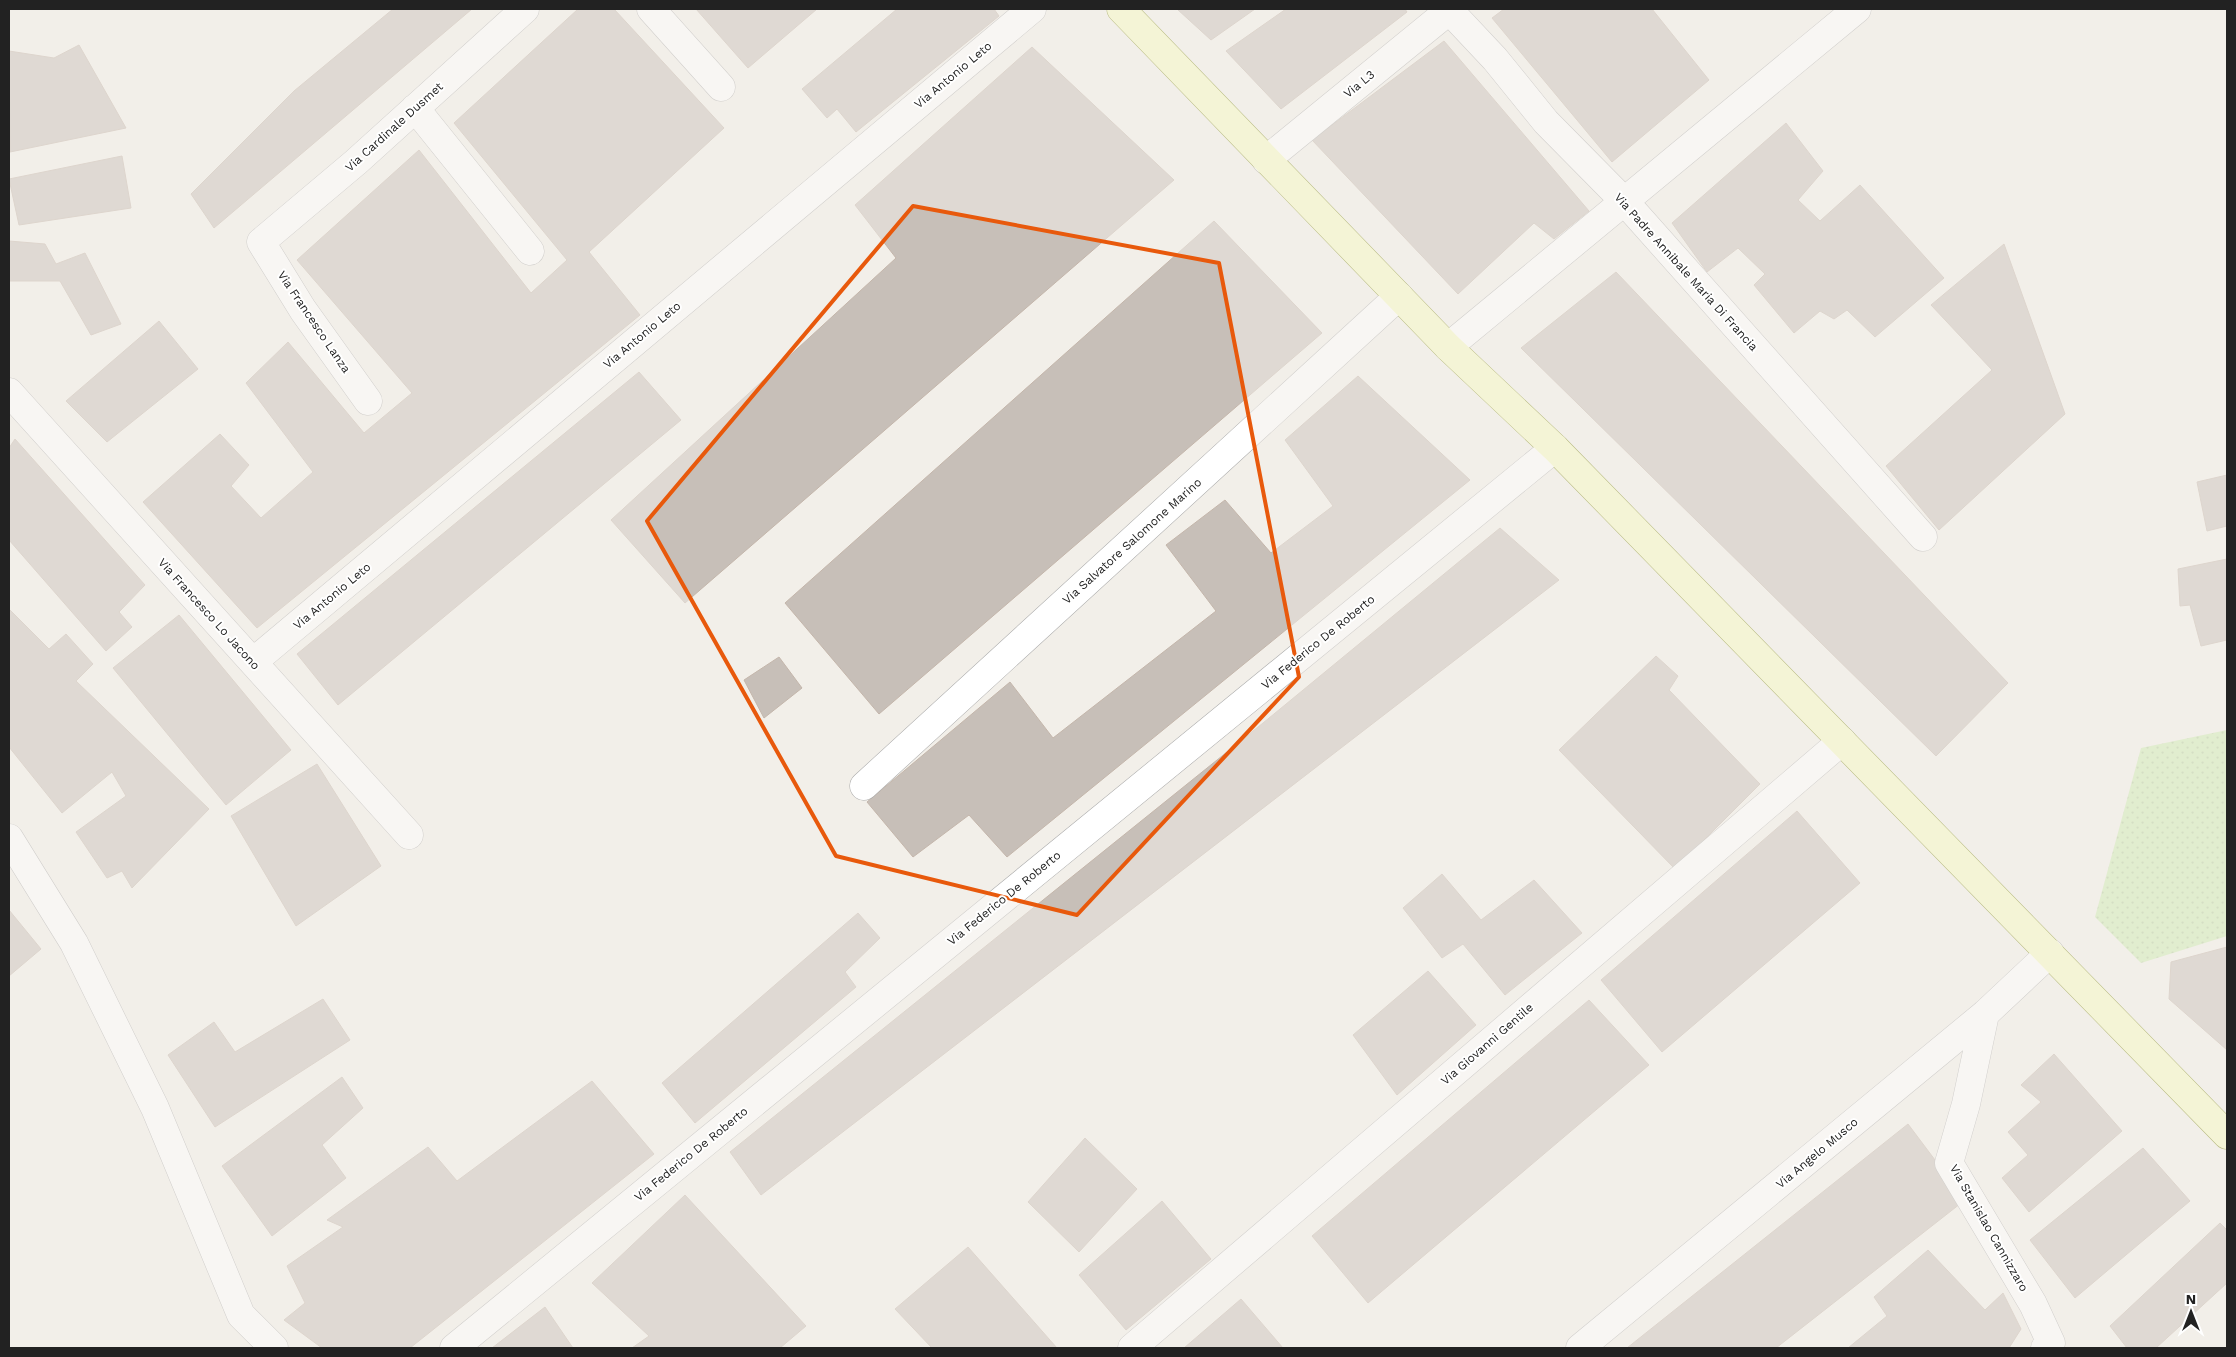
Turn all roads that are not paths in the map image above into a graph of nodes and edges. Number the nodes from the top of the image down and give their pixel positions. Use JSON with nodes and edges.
{"nodes":[{"id":1,"x":525,"y":9,"type":"edge"},
{"id":2,"x":651,"y":9,"type":"edge"},
{"id":3,"x":1032,"y":9,"type":"edge"},
{"id":4,"x":1121,"y":9,"type":"edge"},
{"id":5,"x":1449,"y":9,"type":"edge"},
{"id":6,"x":1857,"y":9,"type":"edge"},
{"id":7,"x":721,"y":87,"type":"dead end"},
{"id":8,"x":415,"y":108,"type":"junction"},
{"id":9,"x":1266,"y":160,"type":"junction"},
{"id":10,"x":1624,"y":202,"type":"junction"},
{"id":11,"x":260,"y":242,"type":"joint"},
{"id":12,"x":530,"y":251,"type":"dead end"},
{"id":13,"x":1399,"y":296,"type":"junction"},
{"id":14,"x":1448,"y":347,"type":"junction"},
{"id":15,"x":9,"y":392,"type":"edge"},
{"id":16,"x":368,"y":401,"type":"dead end"},
{"id":17,"x":1555,"y":448,"type":"junction"},
{"id":18,"x":1923,"y":537,"type":"dead end"},
{"id":19,"x":253,"y":662,"type":"junction"},
{"id":20,"x":1842,"y":741,"type":"junction"},
{"id":21,"x":864,"y":786,"type":"dead end"},
{"id":22,"x":410,"y":835,"type":"dead end"},
{"id":23,"x":9,"y":838,"type":"edge"},
{"id":24,"x":2050,"y":953,"type":"junction"},
{"id":25,"x":1985,"y":1014,"type":"junction"},
{"id":26,"x":2227,"y":1133,"type":"edge"},
{"id":27,"x":274,"y":1348,"type":"edge"},
{"id":28,"x":454,"y":1348,"type":"edge"},
{"id":29,"x":1132,"y":1348,"type":"edge"},
{"id":30,"x":1580,"y":1348,"type":"edge"},
{"id":31,"x":2045,"y":1348,"type":"edge"}],
"edges":[{"from":1,"to":8,"type":"street","name":"Via Cardinale Dusmet"},
{"from":2,"to":7,"type":"street"},
{"from":3,"to":19,"type":"street","name":"Via Antonio Leto"},
{"from":4,"to":9,"type":"main road"},
{"from":5,"to":9,"type":"street","name":"Via L3"},
{"from":5,"to":10,"type":"street","name":"Via Padre Annibale Maria Di Francia"},
{"from":6,"to":10,"type":"street"},
{"from":8,"to":11,"type":"street","name":"Via Cardinale Dusmet"},
{"from":8,"to":12,"type":"street"},
{"from":9,"to":13,"type":"main road"},
{"from":10,"to":14,"type":"street"},
{"from":10,"to":18,"type":"street","name":"Via Padre Annibale Maria Di Francia"},
{"from":11,"to":16,"type":"street","name":"Via Francesco Lanza"},
{"from":13,"to":14,"type":"main road"},
{"from":13,"to":21,"type":"street","name":"Via Salvatore Salomone Marino"},
{"from":14,"to":17,"type":"main road"},
{"from":15,"to":19,"type":"street","name":"Via Francesco Lo Jacono"},
{"from":17,"to":20,"type":"main road"},
{"from":17,"to":28,"type":"street","name":"Via Federico De Roberto"},
{"from":19,"to":22,"type":"street","name":"Via Francesco Lo Jacono"},
{"from":20,"to":24,"type":"main road"},
{"from":20,"to":29,"type":"street","name":"Via Giovanni Gentile"},
{"from":23,"to":27,"type":"street"},
{"from":24,"to":25,"type":"street","name":"Via Angelo Musco"},
{"from":24,"to":26,"type":"main road"},
{"from":25,"to":30,"type":"street","name":"Via Angelo Musco"},
{"from":25,"to":31,"type":"street","name":"Via Stanislao Cannizzaro"}]}
